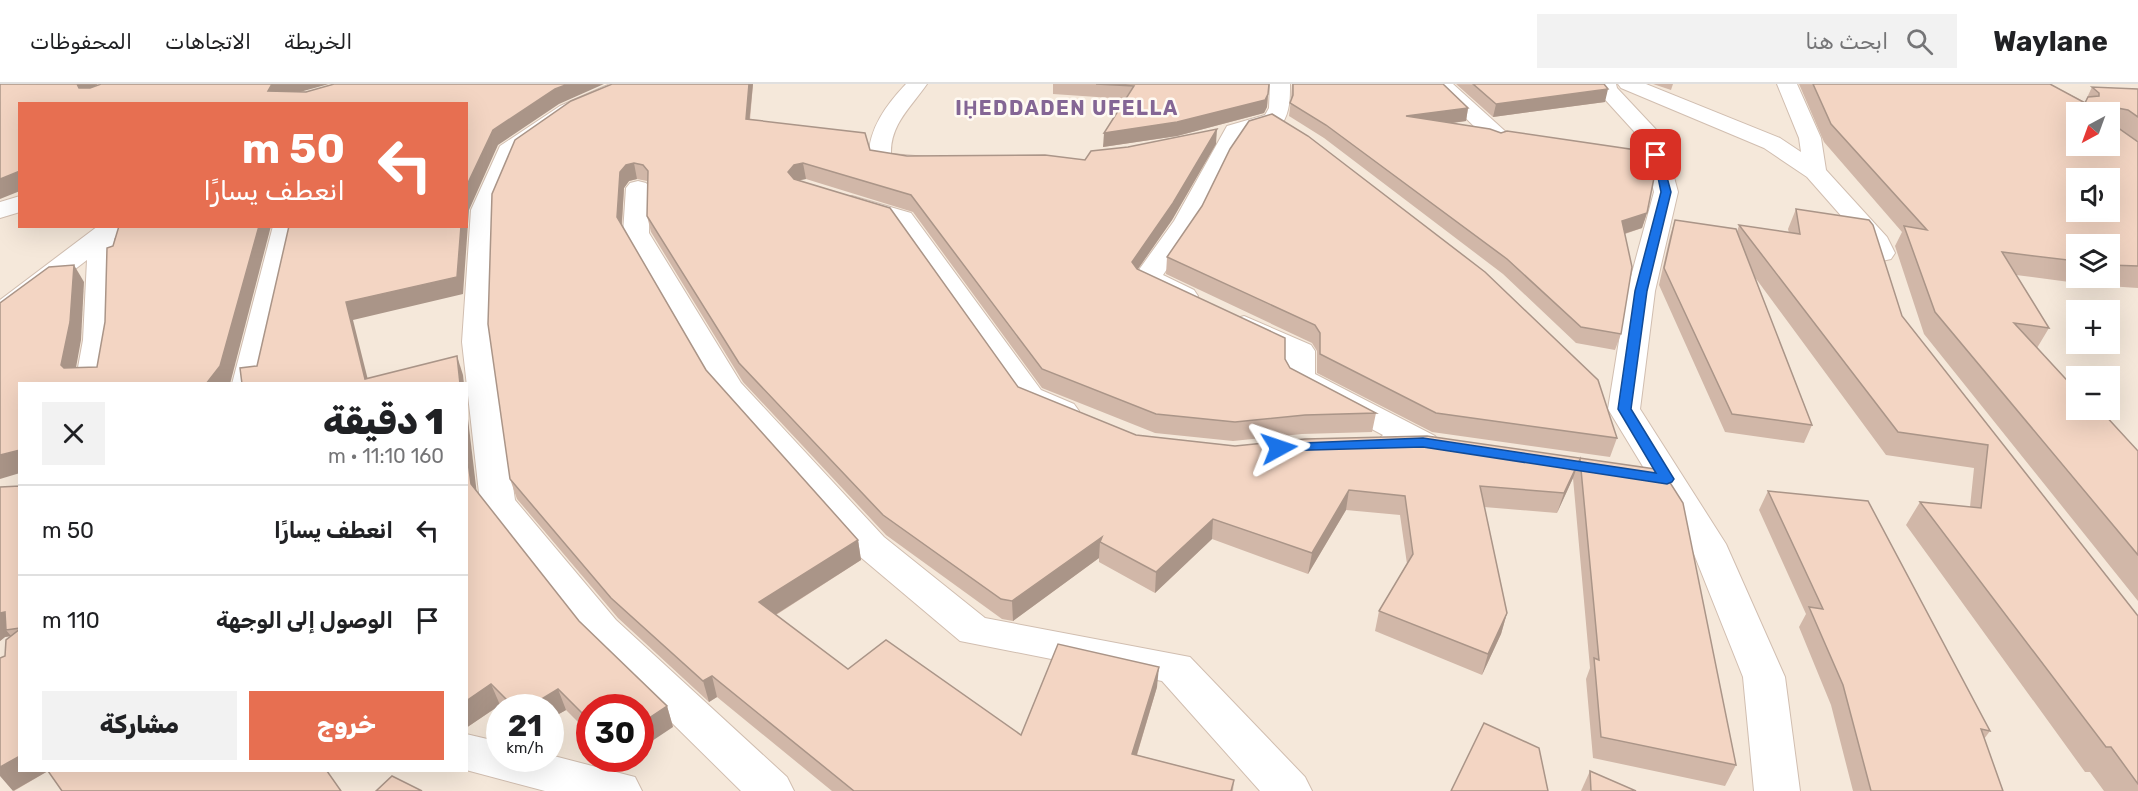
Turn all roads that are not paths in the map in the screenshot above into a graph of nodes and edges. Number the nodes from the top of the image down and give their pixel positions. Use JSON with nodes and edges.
{"nodes":[{"id":1,"x":627,"y":84,"type":"edge"},
{"id":2,"x":916,"y":84,"type":"edge"},
{"id":3,"x":1280,"y":84,"type":"edge"},
{"id":4,"x":1441,"y":84,"type":"edge"},
{"id":5,"x":1606,"y":84,"type":"edge"},
{"id":6,"x":1628,"y":84,"type":"edge"},
{"id":7,"x":1787,"y":84,"type":"edge"},
{"id":8,"x":1238,"y":130,"type":"junction"},
{"id":9,"x":1206,"y":137,"type":"edge"},
{"id":10,"x":1498,"y":137,"type":"edge"},
{"id":11,"x":941,"y":162,"type":"edge"},
{"id":12,"x":1815,"y":172,"type":"junction"},
{"id":13,"x":638,"y":188,"type":"edge"},
{"id":14,"x":826,"y":195,"type":"edge"},
{"id":15,"x":18,"y":204,"type":"edge"},
{"id":16,"x":0,"y":211,"type":"edge"},
{"id":17,"x":286,"y":228,"type":"edge"},
{"id":18,"x":107,"y":232,"type":"edge"},
{"id":19,"x":1888,"y":273,"type":"edge"},
{"id":20,"x":0,"y":313,"type":"edge"},
{"id":21,"x":92,"y":382,"type":"edge"},
{"id":22,"x":248,"y":382,"type":"edge"},
{"id":23,"x":1600,"y":385,"type":"edge"},
{"id":24,"x":1624,"y":409,"type":"junction"},
{"id":25,"x":1084,"y":419,"type":"edge"},
{"id":26,"x":1423,"y":442,"type":"junction"},
{"id":27,"x":1368,"y":444,"type":"edge"},
{"id":28,"x":1458,"y":448,"type":"edge"},
{"id":29,"x":1632,"y":474,"type":"edge"},
{"id":30,"x":1667,"y":479,"type":"junction"},
{"id":31,"x":468,"y":753,"type":"edge"},
{"id":32,"x":619,"y":791,"type":"edge"},
{"id":33,"x":771,"y":791,"type":"edge"},
{"id":34,"x":1289,"y":791,"type":"edge"},
{"id":35,"x":1778,"y":791,"type":"edge"}],
"edges":[{"from":1,"to":33,"type":"street"},
{"from":2,"to":11,"type":"street"},
{"from":3,"to":8,"type":"street"},
{"from":4,"to":10,"type":"street"},
{"from":5,"to":24,"type":"street"},
{"from":6,"to":12,"type":"street"},
{"from":7,"to":12,"type":"street"},
{"from":8,"to":9,"type":"street"},
{"from":8,"to":26,"type":"street"},
{"from":12,"to":19,"type":"street"},
{"from":13,"to":34,"type":"street"},
{"from":14,"to":25,"type":"street"},
{"from":15,"to":16,"type":"street"},
{"from":17,"to":22,"type":"street"},
{"from":18,"to":20,"type":"street"},
{"from":18,"to":21,"type":"street"},
{"from":23,"to":24,"type":"street"},
{"from":24,"to":30,"type":"street"},
{"from":26,"to":27,"type":"street"},
{"from":26,"to":28,"type":"street"},
{"from":29,"to":30,"type":"street"},
{"from":30,"to":35,"type":"street"},
{"from":31,"to":32,"type":"street"}]}
